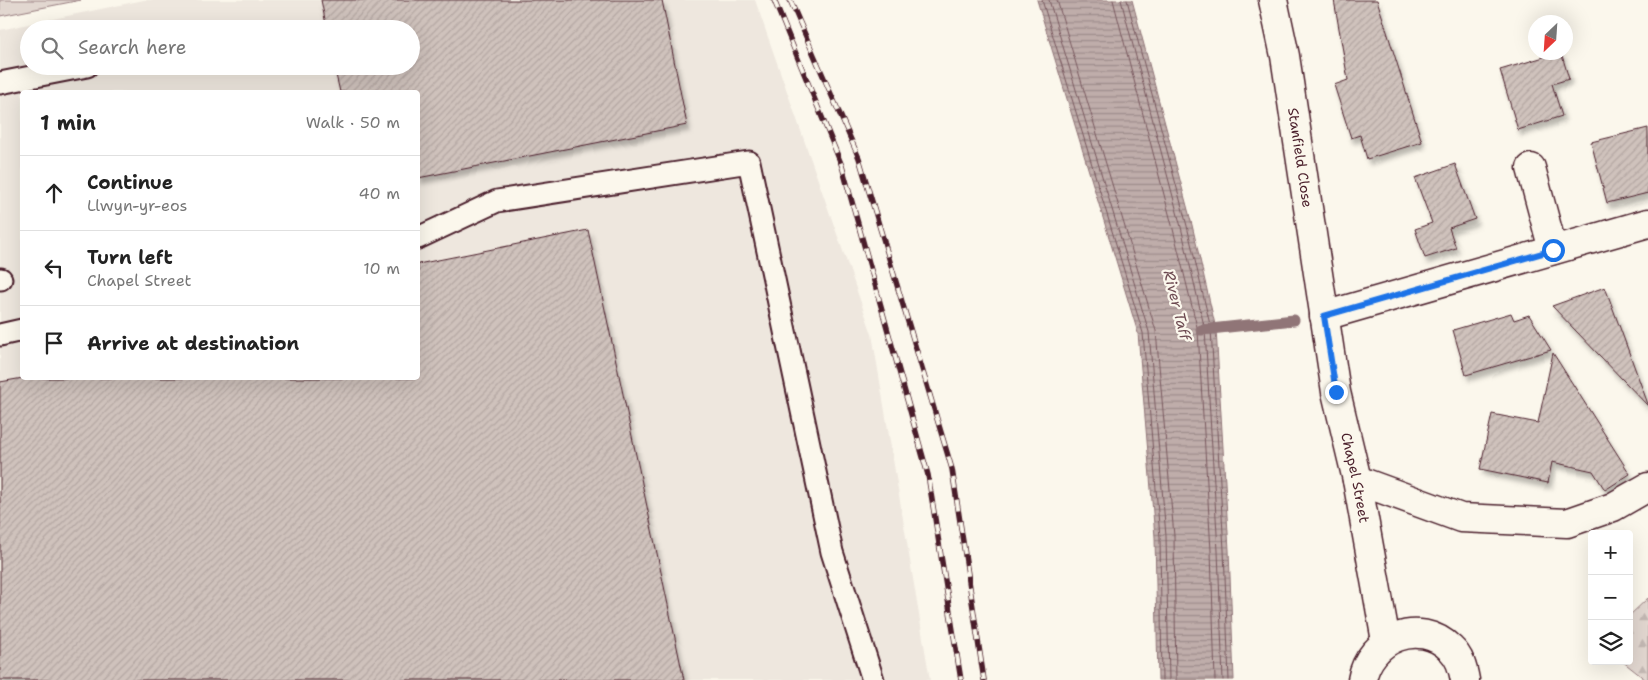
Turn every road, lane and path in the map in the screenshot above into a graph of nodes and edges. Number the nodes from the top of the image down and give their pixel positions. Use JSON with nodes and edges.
{"nodes":[{"id":1,"x":1273,"y":0,"type":"edge"},
{"id":2,"x":41,"y":75,"type":"edge"},
{"id":3,"x":0,"y":83,"type":"edge"},
{"id":4,"x":1531,"y":168,"type":"dead end"},
{"id":5,"x":1648,"y":222,"type":"edge"},
{"id":6,"x":420,"y":237,"type":"edge"},
{"id":7,"x":1553,"y":250,"type":"junction"},
{"id":8,"x":1324,"y":316,"type":"junction"},
{"id":9,"x":20,"y":330,"type":"edge"},
{"id":10,"x":0,"y":335,"type":"edge"},
{"id":11,"x":1357,"y":480,"type":"junction"},
{"id":12,"x":1648,"y":487,"type":"edge"},
{"id":13,"x":1386,"y":641,"type":"junction"},
{"id":14,"x":873,"y":680,"type":"edge"},
{"id":15,"x":1362,"y":680,"type":"edge"},
{"id":16,"x":1465,"y":680,"type":"edge"}],
"edges":[{"from":1,"to":8,"type":"street","name":"Stanfield Close"},
{"from":2,"to":3,"type":"lane"},
{"from":4,"to":7,"type":"street"},
{"from":5,"to":7,"type":"street"},
{"from":6,"to":14,"type":"lane"},
{"from":7,"to":8,"type":"street"},
{"from":8,"to":11,"type":"street","name":"Chapel Street"},
{"from":9,"to":10,"type":"lane"},
{"from":11,"to":12,"type":"street"},
{"from":11,"to":13,"type":"street","name":"Chapel Street"},
{"from":13,"to":15,"type":"street"},
{"from":13,"to":16,"type":"street"}]}
